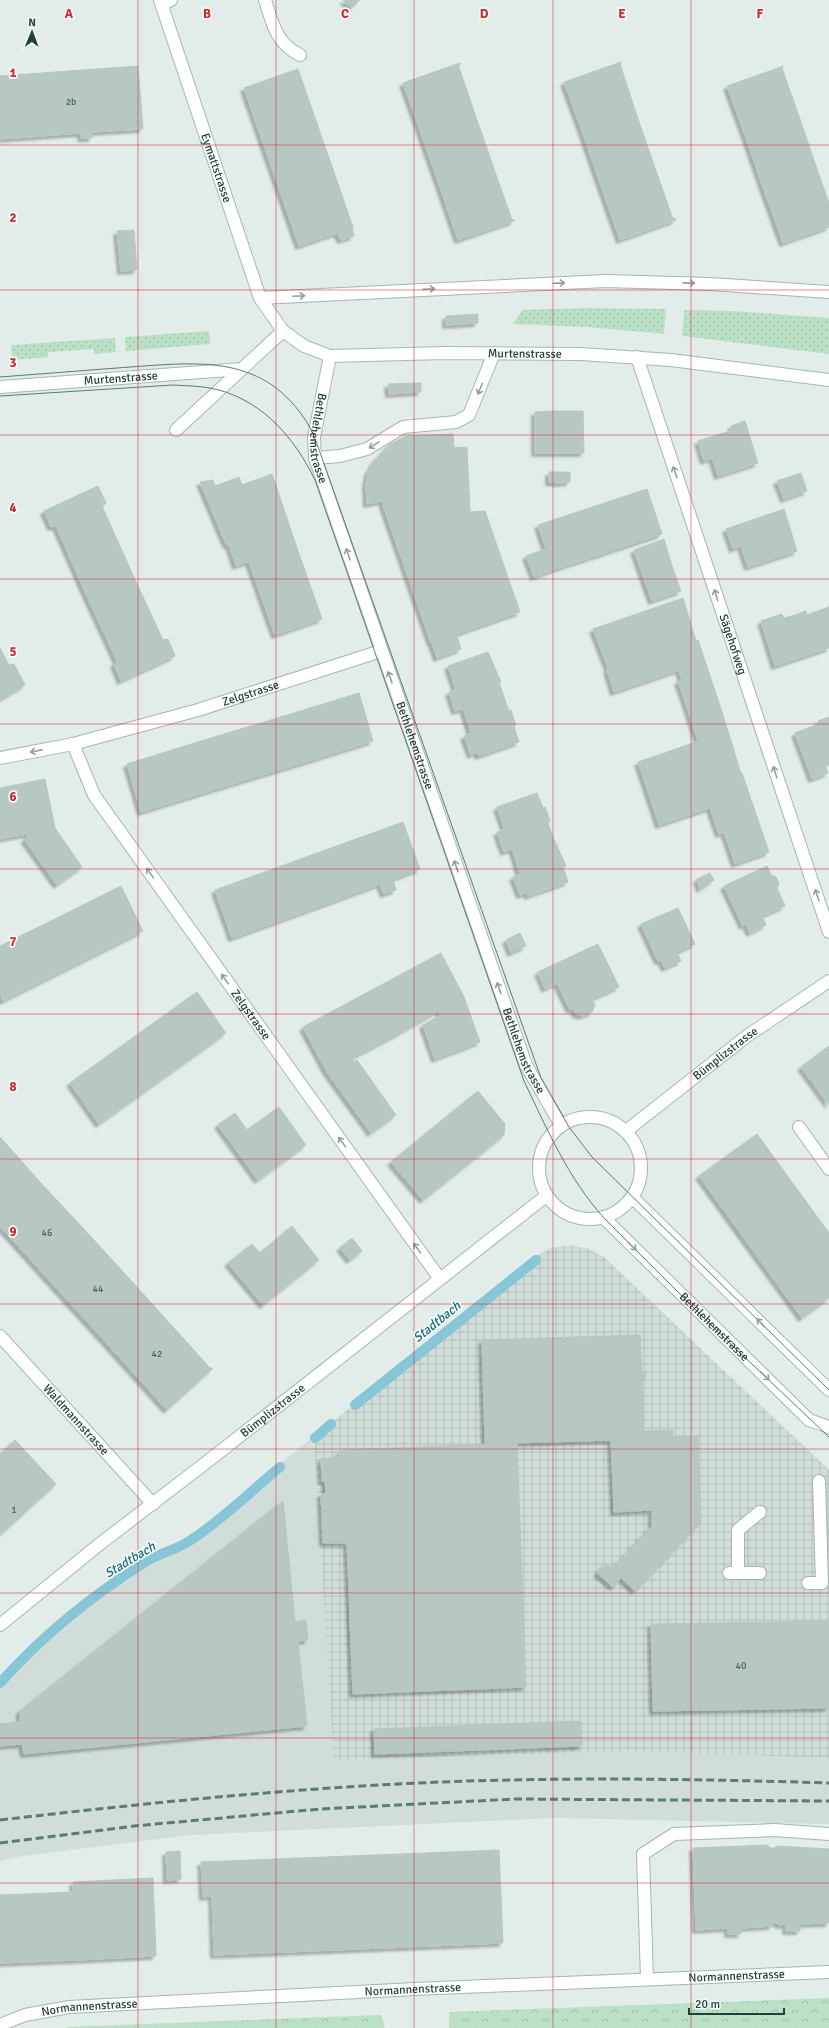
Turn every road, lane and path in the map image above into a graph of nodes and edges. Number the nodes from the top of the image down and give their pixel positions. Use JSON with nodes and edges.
{"nodes":[{"id":1,"x":265,"y":0,"type":"edge"},
{"id":2,"x":164,"y":1,"type":"edge"},
{"id":3,"x":300,"y":54,"type":"dead end"},
{"id":4,"x":829,"y":292,"type":"edge"},
{"id":5,"x":260,"y":298,"type":"junction"},
{"id":6,"x":283,"y":331,"type":"junction"},
{"id":7,"x":494,"y":353,"type":"junction"},
{"id":8,"x":330,"y":356,"type":"junction"},
{"id":9,"x":637,"y":357,"type":"junction"},
{"id":10,"x":242,"y":369,"type":"junction"},
{"id":11,"x":829,"y":380,"type":"edge"},
{"id":12,"x":0,"y":387,"type":"edge"},
{"id":13,"x":176,"y":430,"type":"dead end"},
{"id":14,"x":315,"y":458,"type":"junction"},
{"id":15,"x":381,"y":651,"type":"junction"},
{"id":16,"x":73,"y":744,"type":"junction"},
{"id":17,"x":0,"y":758,"type":"edge"},
{"id":18,"x":829,"y":932,"type":"edge"},
{"id":19,"x":829,"y":981,"type":"edge"},
{"id":20,"x":561,"y":1125,"type":"junction"},
{"id":21,"x":799,"y":1127,"type":"dead end"},
{"id":22,"x":626,"y":1131,"type":"junction"},
{"id":23,"x":829,"y":1169,"type":"edge"},
{"id":24,"x":546,"y":1196,"type":"junction"},
{"id":25,"x":632,"y":1197,"type":"junction"},
{"id":26,"x":604,"y":1218,"type":"junction"},
{"id":27,"x":440,"y":1279,"type":"junction"},
{"id":28,"x":0,"y":1336,"type":"edge"},
{"id":29,"x":829,"y":1390,"type":"edge"},
{"id":30,"x":829,"y":1427,"type":"edge"},
{"id":31,"x":819,"y":1481,"type":"dead end"},
{"id":32,"x":153,"y":1504,"type":"junction"},
{"id":33,"x":760,"y":1512,"type":"dead end"},
{"id":34,"x":760,"y":1572,"type":"dead end"},
{"id":35,"x":825,"y":1583,"type":"edge"},
{"id":36,"x":808,"y":1584,"type":"dead end"},
{"id":37,"x":0,"y":1625,"type":"edge"},
{"id":38,"x":829,"y":1834,"type":"edge"},
{"id":39,"x":829,"y":1972,"type":"edge"},
{"id":40,"x":647,"y":1979,"type":"junction"},
{"id":41,"x":0,"y":2025,"type":"edge"}],
"edges":[{"from":1,"to":3,"type":"street"},
{"from":2,"to":5,"type":"street","name":"Eymattstrasse"},
{"from":5,"to":4,"type":"street","one_way":true},
{"from":5,"to":6,"type":"street","name":"Eymattstrasse"},
{"from":6,"to":8,"type":"street","name":"Murtenstrasse"},
{"from":6,"to":10,"type":"street"},
{"from":7,"to":8,"type":"street","name":"Murtenstrasse"},
{"from":7,"to":9,"type":"street","name":"Murtenstrasse"},
{"from":7,"to":14,"type":"street","one_way":true},
{"from":8,"to":14,"type":"street","name":"Bethlehemstrasse"},
{"from":9,"to":11,"type":"street","name":"Murtenstrasse"},
{"from":18,"to":9,"type":"street","name":"Sägehofweg","one_way":true},
{"from":10,"to":12,"type":"street","name":"Murtenstrasse"},
{"from":10,"to":13,"type":"street"},
{"from":15,"to":14,"type":"street","name":"Bethlehemstrasse","one_way":true},
{"from":15,"to":16,"type":"street","name":"Zelgstrasse"},
{"from":20,"to":15,"type":"street","name":"Bethlehemstrasse","one_way":true},
{"from":16,"to":17,"type":"street","name":"Zelgstrasse","one_way":true},
{"from":27,"to":16,"type":"street","name":"Zelgstrasse","one_way":true},
{"from":19,"to":22,"type":"street","name":"Bümplizstrasse"},
{"from":20,"to":22,"type":"street"},
{"from":20,"to":24,"type":"street"},
{"from":21,"to":23,"type":"street"},
{"from":22,"to":25,"type":"street"},
{"from":24,"to":26,"type":"street"},
{"from":24,"to":27,"type":"street","name":"Bümplizstrasse"},
{"from":25,"to":26,"type":"street"},
{"from":29,"to":25,"type":"street","one_way":true},
{"from":26,"to":30,"type":"street","name":"Bethlehemstrasse","one_way":true},
{"from":27,"to":32,"type":"street","name":"Bümplizstrasse"},
{"from":28,"to":32,"type":"street","name":"Waldmannstrasse"},
{"from":31,"to":35,"type":"street"},
{"from":32,"to":37,"type":"street","name":"Bümplizstrasse"},
{"from":33,"to":34,"type":"street"},
{"from":35,"to":36,"type":"street"},
{"from":38,"to":40,"type":"street"},
{"from":39,"to":40,"type":"street","name":"Normannenstrasse"},
{"from":40,"to":41,"type":"street","name":"Normannenstrasse"}]}
